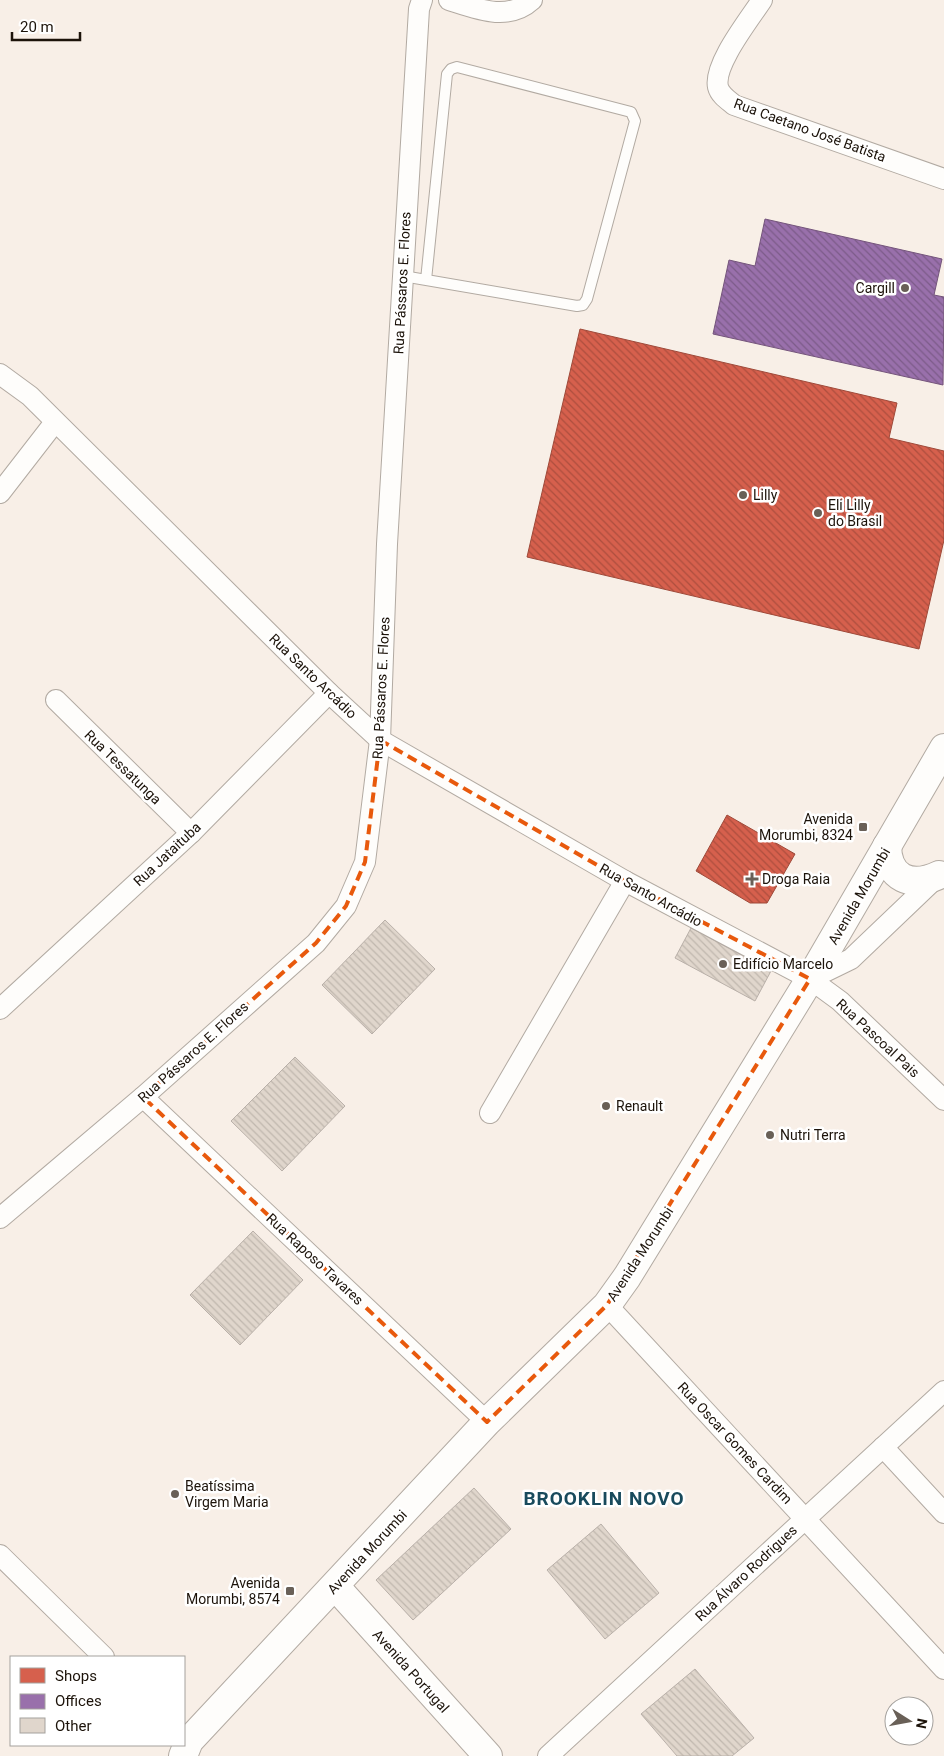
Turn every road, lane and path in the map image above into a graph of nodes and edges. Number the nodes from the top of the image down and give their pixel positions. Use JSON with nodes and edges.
{"nodes":[{"id":1,"x":422,"y":0,"type":"edge"},
{"id":2,"x":450,"y":0,"type":"edge"},
{"id":3,"x":532,"y":0,"type":"edge"},
{"id":4,"x":762,"y":0,"type":"edge"},
{"id":5,"x":944,"y":179,"type":"edge"},
{"id":6,"x":403,"y":276,"type":"junction"},
{"id":7,"x":426,"y":280,"type":"junction"},
{"id":8,"x":0,"y":374,"type":"edge"},
{"id":9,"x":54,"y":422,"type":"junction"},
{"id":10,"x":0,"y":493,"type":"edge"},
{"id":11,"x":329,"y":692,"type":"junction"},
{"id":12,"x":56,"y":700,"type":"dead end"},
{"id":13,"x":380,"y":740,"type":"junction"},
{"id":14,"x":944,"y":748,"type":"edge"},
{"id":15,"x":191,"y":833,"type":"junction"},
{"id":16,"x":888,"y":846,"type":"junction"},
{"id":17,"x":941,"y":872,"type":"edge"},
{"id":18,"x":625,"y":881,"type":"junction"},
{"id":19,"x":810,"y":979,"type":"junction"},
{"id":20,"x":0,"y":1009,"type":"edge"},
{"id":21,"x":143,"y":1097,"type":"junction"},
{"id":22,"x":944,"y":1100,"type":"edge"},
{"id":23,"x":490,"y":1113,"type":"dead end"},
{"id":24,"x":0,"y":1218,"type":"edge"},
{"id":25,"x":607,"y":1304,"type":"junction"},
{"id":26,"x":944,"y":1391,"type":"edge"},
{"id":27,"x":487,"y":1422,"type":"junction"},
{"id":28,"x":883,"y":1447,"type":"junction"},
{"id":29,"x":944,"y":1513,"type":"edge"},
{"id":30,"x":805,"y":1519,"type":"junction"},
{"id":31,"x":1,"y":1559,"type":"edge"},
{"id":32,"x":335,"y":1586,"type":"junction"},
{"id":33,"x":103,"y":1656,"type":"edge"},
{"id":34,"x":944,"y":1669,"type":"edge"},
{"id":35,"x":185,"y":1744,"type":"edge"},
{"id":36,"x":488,"y":1756,"type":"edge"},
{"id":37,"x":548,"y":1756,"type":"edge"}],
"edges":[{"from":1,"to":6,"type":"street","name":"Rua Pássaros E. Flores"},
{"from":2,"to":3,"type":"street"},
{"from":4,"to":5,"type":"street","name":"Rua Caetano José Batista"},
{"from":6,"to":7,"type":"lane"},
{"from":6,"to":13,"type":"street","name":"Rua Pássaros E. Flores"},
{"from":7,"to":7,"type":"lane"},
{"from":8,"to":9,"type":"street","name":"Rua Santo Arcádio"},
{"from":9,"to":10,"type":"street"},
{"from":9,"to":11,"type":"street","name":"Rua Santo Arcádio"},
{"from":11,"to":13,"type":"street","name":"Rua Santo Arcádio"},
{"from":11,"to":15,"type":"street","name":"Rua Jataituba"},
{"from":12,"to":15,"type":"street","name":"Rua Tessatunga"},
{"from":13,"to":18,"type":"street","name":"Rua Santo Arcádio"},
{"from":13,"to":21,"type":"street","name":"Rua Pássaros E. Flores"},
{"from":14,"to":16,"type":"street","name":"Avenida Morumbi"},
{"from":15,"to":20,"type":"street","name":"Rua Jataituba"},
{"from":16,"to":17,"type":"street"},
{"from":16,"to":19,"type":"street","name":"Avenida Morumbi"},
{"from":17,"to":19,"type":"street"},
{"from":18,"to":19,"type":"street","name":"Rua Santo Arcádio"},
{"from":18,"to":23,"type":"street"},
{"from":19,"to":22,"type":"street","name":"Rua Pascoal Pais"},
{"from":19,"to":25,"type":"street","name":"Avenida Morumbi"},
{"from":21,"to":24,"type":"street","name":"Rua Pássaros E. Flores"},
{"from":21,"to":27,"type":"street","name":"Rua Raposo Tavares"},
{"from":25,"to":27,"type":"street","name":"Avenida Morumbi"},
{"from":25,"to":30,"type":"street","name":"Rua Oscar Gomes Cardim"},
{"from":26,"to":28,"type":"street","name":"Rua Álvaro Rodrigues"},
{"from":27,"to":32,"type":"street","name":"Avenida Morumbi"},
{"from":28,"to":29,"type":"street"},
{"from":28,"to":30,"type":"street","name":"Rua Álvaro Rodrigues"},
{"from":30,"to":34,"type":"street","name":"Rua Oscar Gomes Cardim"},
{"from":30,"to":37,"type":"street","name":"Rua Álvaro Rodrigues"},
{"from":31,"to":33,"type":"street"},
{"from":32,"to":35,"type":"street","name":"Avenida Morumbi"},
{"from":32,"to":36,"type":"street","name":"Avenida Portugal"}]}
